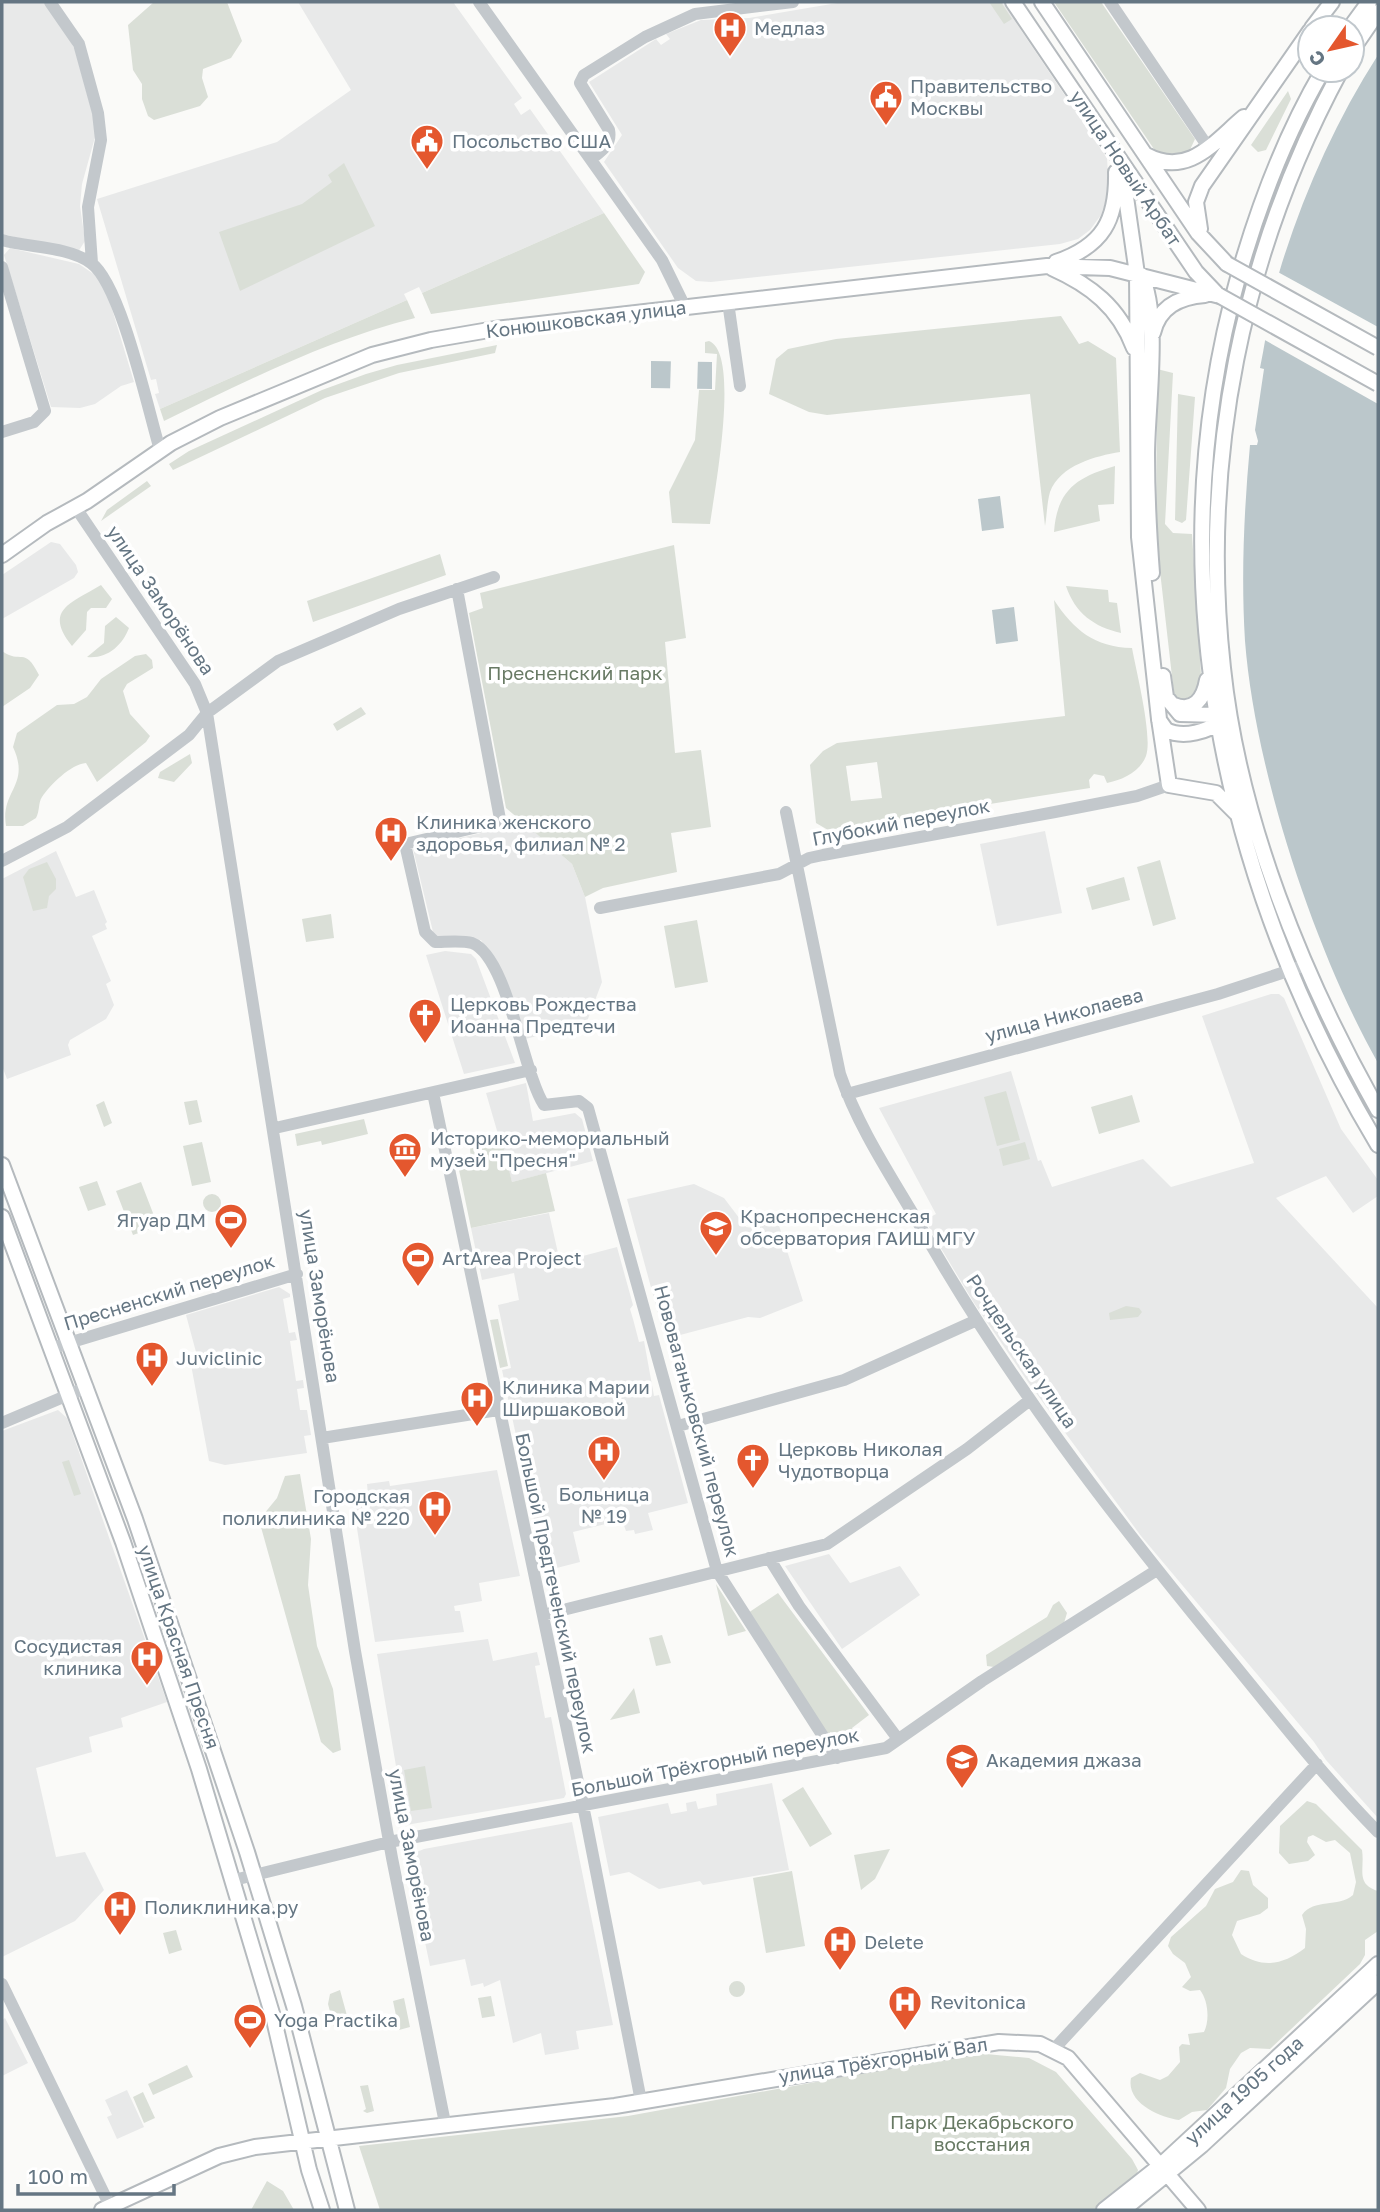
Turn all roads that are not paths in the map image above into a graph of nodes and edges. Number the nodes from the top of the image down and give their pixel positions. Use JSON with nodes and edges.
{"nodes":[{"id":1,"x":50,"y":2,"type":"edge"},
{"id":2,"x":479,"y":2,"type":"edge"},
{"id":3,"x":793,"y":2,"type":"edge"},
{"id":4,"x":1013,"y":2,"type":"edge"},
{"id":5,"x":1042,"y":2,"type":"edge"},
{"id":6,"x":1110,"y":2,"type":"edge"},
{"id":7,"x":1378,"y":12,"type":"edge"},
{"id":8,"x":1366,"y":30,"type":"edge"},
{"id":9,"x":1296,"y":50,"type":"edge"},
{"id":10,"x":1316,"y":84,"type":"edge"},
{"id":11,"x":1333,"y":84,"type":"edge"},
{"id":12,"x":1253,"y":109,"type":"junction"},
{"id":13,"x":1109,"y":144,"type":"junction"},
{"id":14,"x":1208,"y":147,"type":"junction"},
{"id":15,"x":1144,"y":154,"type":"junction"},
{"id":16,"x":591,"y":159,"type":"junction"},
{"id":17,"x":1121,"y":162,"type":"junction"},
{"id":18,"x":2,"y":240,"type":"edge"},
{"id":19,"x":1208,"y":246,"type":"junction"},
{"id":20,"x":92,"y":264,"type":"junction"},
{"id":21,"x":1047,"y":266,"type":"junction"},
{"id":22,"x":2,"y":267,"type":"edge"},
{"id":23,"x":1139,"y":274,"type":"junction"},
{"id":24,"x":1220,"y":296,"type":"junction"},
{"id":25,"x":728,"y":302,"type":"junction"},
{"id":26,"x":685,"y":307,"type":"junction"},
{"id":27,"x":1150,"y":342,"type":"junction"},
{"id":28,"x":1378,"y":348,"type":"edge"},
{"id":29,"x":1138,"y":375,"type":"junction"},
{"id":30,"x":1378,"y":384,"type":"edge"},
{"id":31,"x":740,"y":386,"type":"dead end"},
{"id":32,"x":2,"y":432,"type":"edge"},
{"id":33,"x":160,"y":450,"type":"junction"},
{"id":34,"x":76,"y":508,"type":"junction"},
{"id":35,"x":2,"y":555,"type":"edge"},
{"id":36,"x":494,"y":577,"type":"dead end"},
{"id":37,"x":457,"y":589,"type":"junction"},
{"id":38,"x":1208,"y":672,"type":"junction"},
{"id":39,"x":1170,"y":703,"type":"junction"},
{"id":40,"x":207,"y":712,"type":"junction"},
{"id":41,"x":1230,"y":715,"type":"junction"},
{"id":42,"x":1158,"y":719,"type":"junction"},
{"id":43,"x":1216,"y":720,"type":"junction"},
{"id":44,"x":1190,"y":733,"type":"junction"},
{"id":45,"x":1169,"y":785,"type":"junction"},
{"id":46,"x":786,"y":811,"type":"dead end"},
{"id":47,"x":1239,"y":817,"type":"junction"},
{"id":48,"x":2,"y":861,"type":"edge"},
{"id":49,"x":799,"y":863,"type":"junction"},
{"id":50,"x":600,"y":908,"type":"dead end"},
{"id":51,"x":1306,"y":965,"type":"junction"},
{"id":52,"x":1290,"y":972,"type":"junction"},
{"id":53,"x":531,"y":1070,"type":"junction"},
{"id":54,"x":433,"y":1093,"type":"junction"},
{"id":55,"x":847,"y":1094,"type":"junction"},
{"id":56,"x":1378,"y":1110,"type":"edge"},
{"id":57,"x":275,"y":1128,"type":"junction"},
{"id":58,"x":1378,"y":1145,"type":"edge"},
{"id":59,"x":2,"y":1165,"type":"edge"},
{"id":60,"x":2,"y":1217,"type":"edge"},
{"id":61,"x":297,"y":1274,"type":"junction"},
{"id":62,"x":977,"y":1320,"type":"junction"},
{"id":63,"x":69,"y":1342,"type":"junction"},
{"id":64,"x":52,"y":1348,"type":"junction"},
{"id":65,"x":87,"y":1387,"type":"junction"},
{"id":66,"x":70,"y":1394,"type":"junction"},
{"id":67,"x":1030,"y":1400,"type":"junction"},
{"id":68,"x":498,"y":1410,"type":"junction"},
{"id":69,"x":2,"y":1423,"type":"edge"},
{"id":70,"x":678,"y":1426,"type":"junction"},
{"id":71,"x":323,"y":1438,"type":"junction"},
{"id":72,"x":769,"y":1558,"type":"junction"},
{"id":73,"x":1157,"y":1570,"type":"junction"},
{"id":74,"x":717,"y":1571,"type":"junction"},
{"id":75,"x":542,"y":1615,"type":"junction"},
{"id":76,"x":898,"y":1739,"type":"junction"},
{"id":77,"x":837,"y":1758,"type":"junction"},
{"id":78,"x":1317,"y":1765,"type":"junction"},
{"id":79,"x":582,"y":1807,"type":"junction"},
{"id":80,"x":1378,"y":1832,"type":"edge"},
{"id":81,"x":389,"y":1842,"type":"junction"},
{"id":82,"x":254,"y":1874,"type":"junction"},
{"id":83,"x":234,"y":1881,"type":"junction"},
{"id":84,"x":1378,"y":1964,"type":"edge"},
{"id":85,"x":1378,"y":1982,"type":"edge"},
{"id":86,"x":2,"y":1984,"type":"edge"},
{"id":87,"x":1054,"y":2049,"type":"junction"},
{"id":88,"x":641,"y":2101,"type":"junction"},
{"id":89,"x":445,"y":2123,"type":"junction"},
{"id":90,"x":328,"y":2138,"type":"junction"},
{"id":91,"x":303,"y":2141,"type":"junction"},
{"id":92,"x":1165,"y":2170,"type":"junction"},
{"id":93,"x":337,"y":2180,"type":"junction"},
{"id":94,"x":315,"y":2188,"type":"junction"},
{"id":95,"x":106,"y":2208,"type":"edge"},
{"id":96,"x":322,"y":2210,"type":"edge"},
{"id":97,"x":347,"y":2210,"type":"edge"},
{"id":98,"x":1104,"y":2210,"type":"edge"},
{"id":99,"x":1123,"y":2210,"type":"edge"},
{"id":100,"x":1198,"y":2210,"type":"edge"}],
"edges":[{"from":1,"to":20,"type":"street"},
{"from":2,"to":16,"type":"street"},
{"from":3,"to":16,"type":"street"},
{"from":4,"to":13,"type":"main road","name":"улица Новый Арбат"},
{"from":5,"to":15,"type":"main road","name":"улица Новый Арбат"},
{"from":6,"to":14,"type":"street"},
{"from":7,"to":8,"type":"main road"},
{"from":9,"to":12,"type":"main road"},
{"from":10,"to":38,"type":"main road"},
{"from":11,"to":41,"type":"main road"},
{"from":12,"to":14,"type":"main road"},
{"from":12,"to":19,"type":"main road"},
{"from":13,"to":17,"type":"main road","name":"улица Новый Арбат"},
{"from":13,"to":21,"type":"main road"},
{"from":14,"to":15,"type":"main road"},
{"from":15,"to":19,"type":"main road","name":"улица Новый Арбат"},
{"from":16,"to":26,"type":"street"},
{"from":17,"to":23,"type":"main road"},
{"from":17,"to":24,"type":"main road","name":"улица Новый Арбат"},
{"from":18,"to":20,"type":"street"},
{"from":19,"to":28,"type":"main road","name":"улица Новый Арбат","bridge":true},
{"from":20,"to":33,"type":"street"},
{"from":21,"to":23,"type":"main road","name":"Конюшковская улица"},
{"from":21,"to":25,"type":"main road","name":"Конюшковская улица"},
{"from":21,"to":29,"type":"main road"},
{"from":22,"to":32,"type":"street"},
{"from":23,"to":24,"type":"main road","name":"Конюшковская улица"},
{"from":23,"to":27,"type":"main road"},
{"from":23,"to":29,"type":"main road"},
{"from":24,"to":27,"type":"main road"},
{"from":24,"to":30,"type":"main road","bridge":true},
{"from":25,"to":26,"type":"main road","name":"Конюшковская улица"},
{"from":25,"to":31,"type":"street"},
{"from":26,"to":33,"type":"main road","name":"Конюшковская улица"},
{"from":27,"to":39,"type":"main road"},
{"from":29,"to":42,"type":"main road"},
{"from":33,"to":34,"type":"main road","name":"Конюшковская улица"},
{"from":34,"to":35,"type":"main road","name":"Конюшковская улица"},
{"from":34,"to":40,"type":"street","name":"улица Заморёнова"},
{"from":36,"to":37,"type":"street"},
{"from":37,"to":40,"type":"street"},
{"from":37,"to":53,"type":"street"},
{"from":38,"to":39,"type":"main road"},
{"from":38,"to":43,"type":"main road"},
{"from":39,"to":43,"type":"main road"},
{"from":40,"to":48,"type":"street"},
{"from":40,"to":57,"type":"street","name":"улица Заморёнова"},
{"from":41,"to":43,"type":"main road"},
{"from":41,"to":51,"type":"main road"},
{"from":42,"to":44,"type":"main road"},
{"from":42,"to":45,"type":"main road"},
{"from":43,"to":44,"type":"main road"},
{"from":43,"to":47,"type":"main road"},
{"from":44,"to":45,"type":"main road"},
{"from":45,"to":47,"type":"main road"},
{"from":45,"to":49,"type":"street","name":"Глубокий переулок"},
{"from":46,"to":49,"type":"street","name":"Рочдельская улица"},
{"from":47,"to":52,"type":"main road"},
{"from":49,"to":50,"type":"street","name":"Глубокий переулок"},
{"from":49,"to":55,"type":"street","name":"Рочдельская улица"},
{"from":51,"to":52,"type":"street","name":"улица Николаева"},
{"from":51,"to":56,"type":"main road"},
{"from":52,"to":55,"type":"street","name":"улица Николаева"},
{"from":52,"to":58,"type":"main road"},
{"from":53,"to":54,"type":"street"},
{"from":53,"to":70,"type":"street","name":"Нововаганьковский переулок"},
{"from":54,"to":57,"type":"street"},
{"from":54,"to":68,"type":"street","name":"Большой Предтеченский переулок"},
{"from":55,"to":62,"type":"street","name":"Рочдельская улица"},
{"from":57,"to":61,"type":"street","name":"улица Заморёнова"},
{"from":59,"to":63,"type":"main road","name":"улица Красная Пресня"},
{"from":60,"to":64,"type":"main road","name":"улица Красная Пресня"},
{"from":61,"to":63,"type":"street","name":"Пресненский переулок"},
{"from":61,"to":71,"type":"street","name":"улица Заморёнова"},
{"from":62,"to":67,"type":"street","name":"Рочдельская улица"},
{"from":62,"to":70,"type":"street"},
{"from":63,"to":64,"type":"street","name":"Пресненский переулок"},
{"from":63,"to":65,"type":"main road","name":"улица Красная Пресня"},
{"from":64,"to":66,"type":"main road","name":"улица Красная Пресня"},
{"from":65,"to":66,"type":"street"},
{"from":65,"to":82,"type":"main road","name":"улица Красная Пресня"},
{"from":66,"to":69,"type":"street"},
{"from":66,"to":83,"type":"main road","name":"улица Красная Пресня"},
{"from":67,"to":72,"type":"street"},
{"from":67,"to":73,"type":"street","name":"Рочдельская улица"},
{"from":68,"to":71,"type":"street"},
{"from":68,"to":75,"type":"street","name":"Большой Предтеченский переулок"},
{"from":70,"to":74,"type":"street","name":"Нововаганьковский переулок"},
{"from":71,"to":81,"type":"street","name":"улица Заморёнова"},
{"from":72,"to":74,"type":"street"},
{"from":72,"to":76,"type":"street"},
{"from":73,"to":76,"type":"street","name":"Большой Трёхгорный переулок"},
{"from":73,"to":78,"type":"street","name":"Рочдельская улица"},
{"from":74,"to":75,"type":"street"},
{"from":74,"to":77,"type":"street","name":"Нововаганьковский переулок"},
{"from":75,"to":79,"type":"street","name":"Большой Предтеченский переулок"},
{"from":76,"to":77,"type":"street","name":"Большой Трёхгорный переулок"},
{"from":77,"to":79,"type":"street","name":"Большой Трёхгорный переулок"},
{"from":78,"to":80,"type":"street","name":"Рочдельская улица"},
{"from":78,"to":87,"type":"street"},
{"from":79,"to":81,"type":"street","name":"Большой Трёхгорный переулок"},
{"from":79,"to":88,"type":"street","name":"Большой Предтеченский переулок"},
{"from":81,"to":82,"type":"street","name":"Большой Трёхгорный переулок"},
{"from":81,"to":89,"type":"street","name":"улица Заморёнова"},
{"from":82,"to":83,"type":"street","name":"Большой Трёхгорный переулок"},
{"from":82,"to":90,"type":"main road","name":"улица Красная Пресня"},
{"from":83,"to":91,"type":"main road","name":"улица Красная Пресня"},
{"from":84,"to":92,"type":"main road","name":"улица 1905 года"},
{"from":85,"to":92,"type":"main road","name":"улица 1905 года"},
{"from":86,"to":95,"type":"street"},
{"from":87,"to":88,"type":"main road","name":"улица Трёхгорный Вал"},
{"from":87,"to":92,"type":"main road"},
{"from":88,"to":89,"type":"main road","name":"улица Трёхгорный Вал"},
{"from":89,"to":90,"type":"main road","name":"улица Трёхгорный Вал"},
{"from":90,"to":91,"type":"main road","name":"улица Трёхгорный Вал"},
{"from":90,"to":93,"type":"main road","name":"улица Красная Пресня"},
{"from":91,"to":94,"type":"main road","name":"улица Красная Пресня"},
{"from":91,"to":95,"type":"main road","name":"улица Трёхгорный Вал"},
{"from":92,"to":98,"type":"main road","name":"улица 1905 года"},
{"from":92,"to":99,"type":"main road","name":"улица 1905 года"},
{"from":92,"to":100,"type":"main road"},
{"from":93,"to":94,"type":"main road"},
{"from":93,"to":97,"type":"main road","name":"улица Красная Пресня"},
{"from":94,"to":96,"type":"main road","name":"улица Красная Пресня"}]}
